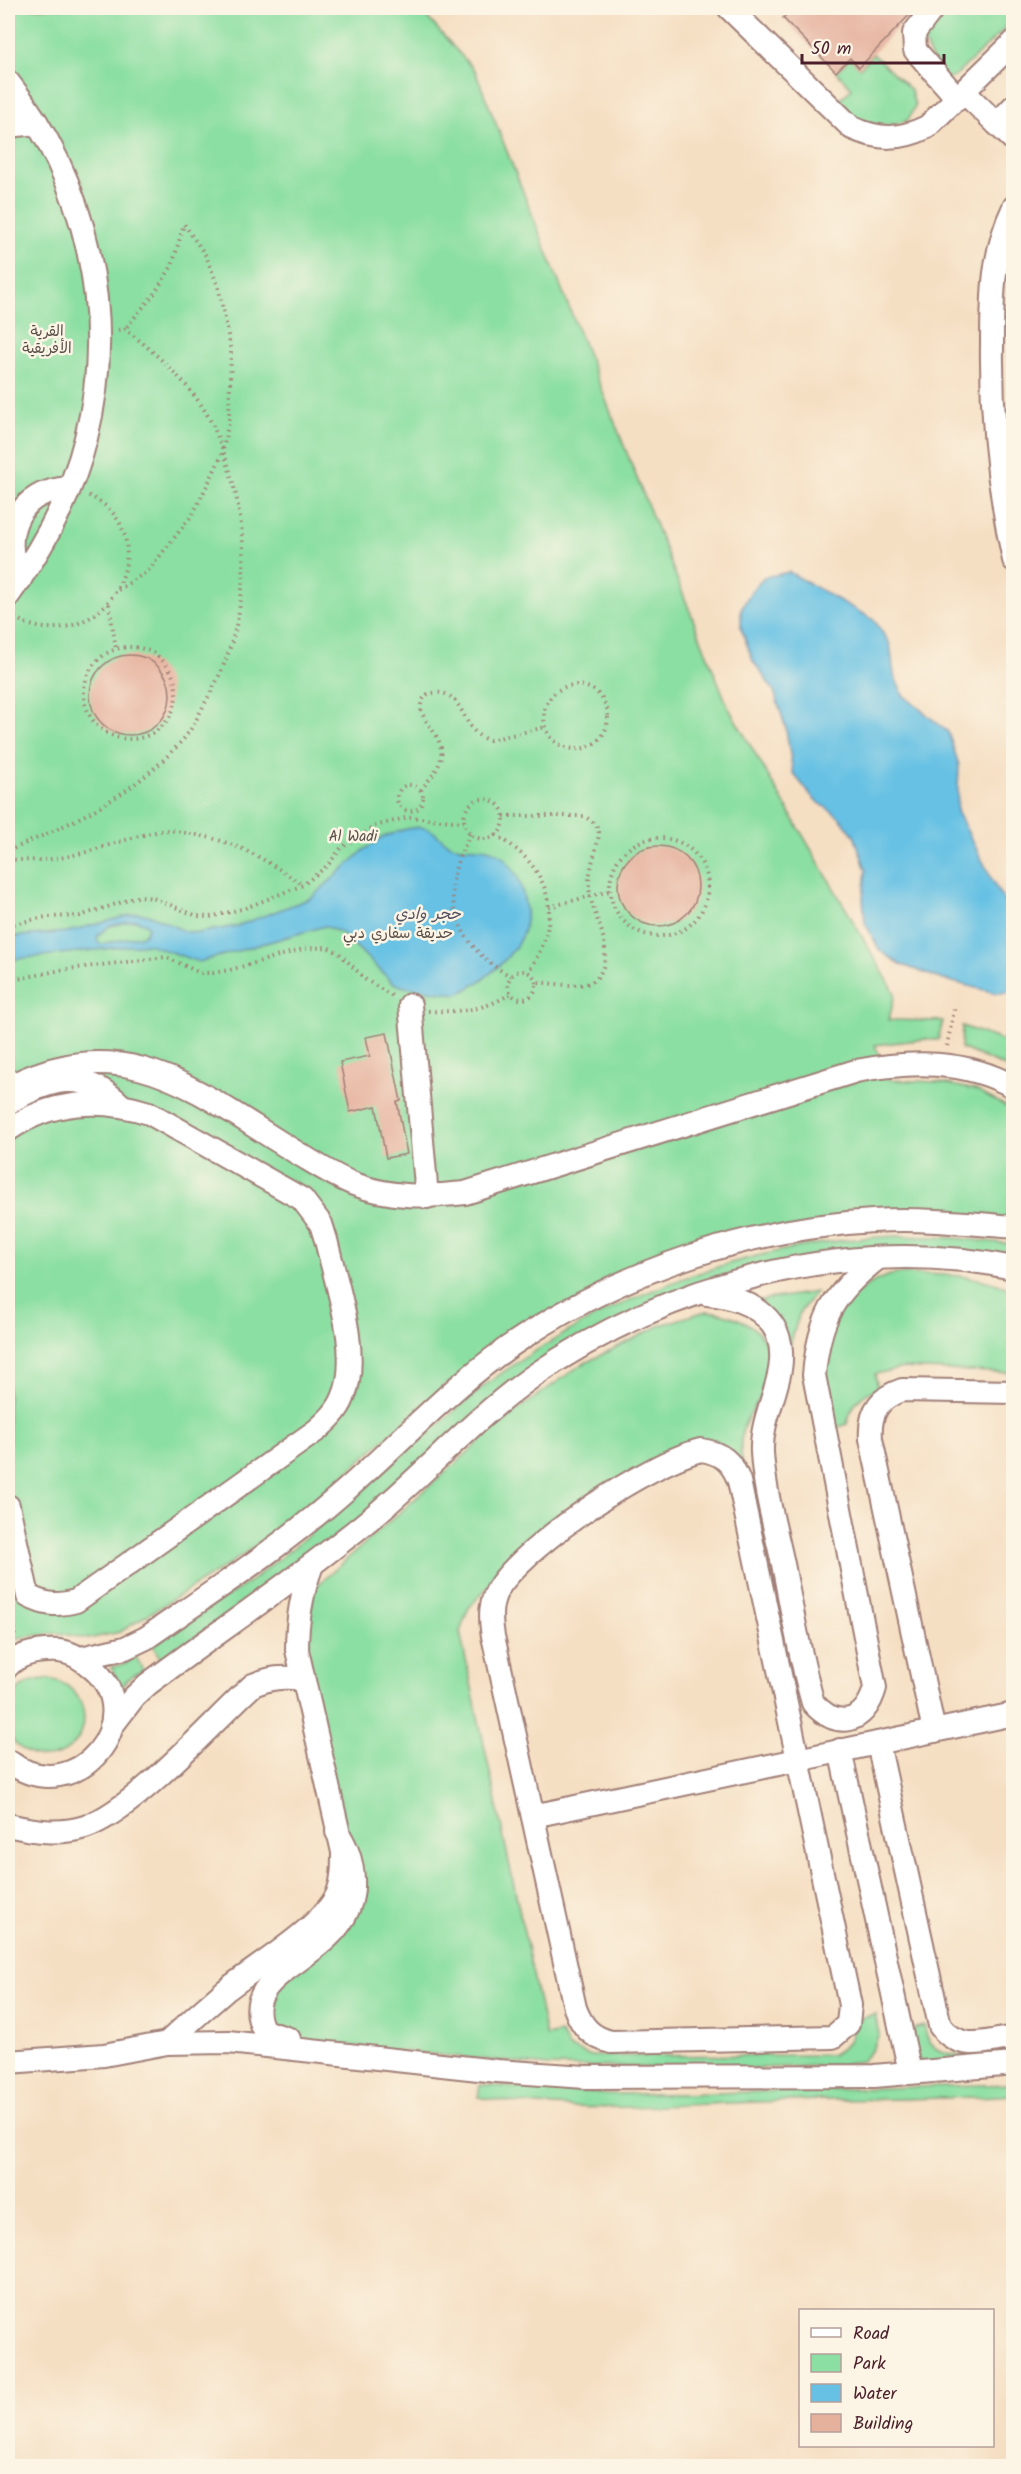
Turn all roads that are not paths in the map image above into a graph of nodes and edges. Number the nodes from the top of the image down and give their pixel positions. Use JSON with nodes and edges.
{"nodes":[{"id":1,"x":933,"y":8,"type":"edge"},
{"id":2,"x":735,"y":9,"type":"edge"},
{"id":3,"x":1014,"y":42,"type":"edge"},
{"id":4,"x":8,"y":82,"type":"edge"},
{"id":5,"x":961,"y":96,"type":"junction"},
{"id":6,"x":1014,"y":106,"type":"edge"},
{"id":7,"x":37,"y":123,"type":"junction"},
{"id":8,"x":997,"y":124,"type":"junction"},
{"id":9,"x":8,"y":126,"type":"edge"},
{"id":10,"x":1014,"y":140,"type":"edge"},
{"id":11,"x":1014,"y":207,"type":"edge"},
{"id":12,"x":69,"y":488,"type":"junction"},
{"id":13,"x":1014,"y":560,"type":"edge"},
{"id":14,"x":14,"y":588,"type":"edge"},
{"id":15,"x":410,"y":1005,"type":"road end"},
{"id":16,"x":8,"y":1087,"type":"edge"},
{"id":17,"x":1014,"y":1087,"type":"edge"},
{"id":18,"x":8,"y":1103,"type":"edge"},
{"id":19,"x":121,"y":1105,"type":"junction"},
{"id":20,"x":8,"y":1130,"type":"edge"},
{"id":21,"x":427,"y":1197,"type":"junction"},
{"id":22,"x":1014,"y":1227,"type":"edge"},
{"id":23,"x":878,"y":1258,"type":"junction"},
{"id":24,"x":1014,"y":1268,"type":"edge"},
{"id":25,"x":700,"y":1293,"type":"junction"},
{"id":26,"x":1014,"y":1392,"type":"edge"},
{"id":27,"x":8,"y":1506,"type":"edge"},
{"id":28,"x":312,"y":1565,"type":"junction"},
{"id":29,"x":8,"y":1576,"type":"edge"},
{"id":30,"x":28,"y":1596,"type":"junction"},
{"id":31,"x":81,"y":1658,"type":"junction"},
{"id":32,"x":8,"y":1666,"type":"edge"},
{"id":33,"x":301,"y":1679,"type":"junction"},
{"id":34,"x":1014,"y":1714,"type":"edge"},
{"id":35,"x":111,"y":1727,"type":"junction"},
{"id":36,"x":934,"y":1731,"type":"junction"},
{"id":37,"x":878,"y":1743,"type":"junction"},
{"id":38,"x":840,"y":1750,"type":"junction"},
{"id":39,"x":799,"y":1759,"type":"junction"},
{"id":40,"x":13,"y":1768,"type":"edge"},
{"id":41,"x":533,"y":1816,"type":"junction"},
{"id":42,"x":8,"y":1825,"type":"edge"},
{"id":43,"x":337,"y":1832,"type":"junction"},
{"id":44,"x":1014,"y":2037,"type":"edge"},
{"id":45,"x":166,"y":2043,"type":"junction"},
{"id":46,"x":8,"y":2062,"type":"edge"},
{"id":47,"x":1014,"y":2064,"type":"edge"},
{"id":48,"x":910,"y":2072,"type":"junction"}],
"edges":[{"from":1,"to":5,"type":"street"},
{"from":2,"to":5,"type":"street"},
{"from":3,"to":5,"type":"street"},
{"from":4,"to":7,"type":"street"},
{"from":5,"to":8,"type":"street"},
{"from":6,"to":8,"type":"street"},
{"from":7,"to":9,"type":"street"},
{"from":7,"to":12,"type":"street"},
{"from":8,"to":10,"type":"street"},
{"from":11,"to":13,"type":"street"},
{"from":12,"to":14,"type":"street"},
{"from":12,"to":14,"type":"street"},
{"from":15,"to":21,"type":"street"},
{"from":16,"to":21,"type":"street"},
{"from":17,"to":21,"type":"street"},
{"from":18,"to":19,"type":"street"},
{"from":19,"to":20,"type":"street"},
{"from":19,"to":30,"type":"street"},
{"from":22,"to":31,"type":"street"},
{"from":23,"to":24,"type":"street"},
{"from":23,"to":25,"type":"street"},
{"from":23,"to":25,"type":"street"},
{"from":25,"to":28,"type":"street"},
{"from":26,"to":36,"type":"street"},
{"from":27,"to":30,"type":"street"},
{"from":28,"to":33,"type":"street"},
{"from":28,"to":35,"type":"street"},
{"from":29,"to":30,"type":"street"},
{"from":31,"to":32,"type":"street"},
{"from":31,"to":35,"type":"street"},
{"from":33,"to":42,"type":"street"},
{"from":33,"to":43,"type":"street"},
{"from":34,"to":36,"type":"street"},
{"from":35,"to":40,"type":"street"},
{"from":36,"to":37,"type":"street"},
{"from":37,"to":38,"type":"street"},
{"from":37,"to":44,"type":"street"},
{"from":38,"to":39,"type":"street"},
{"from":38,"to":48,"type":"street"},
{"from":39,"to":41,"type":"street"},
{"from":39,"to":41,"type":"street"},
{"from":39,"to":41,"type":"street"},
{"from":43,"to":45,"type":"street"},
{"from":43,"to":48,"type":"street"},
{"from":45,"to":46,"type":"street"},
{"from":45,"to":48,"type":"street"},
{"from":47,"to":48,"type":"street"}]}
